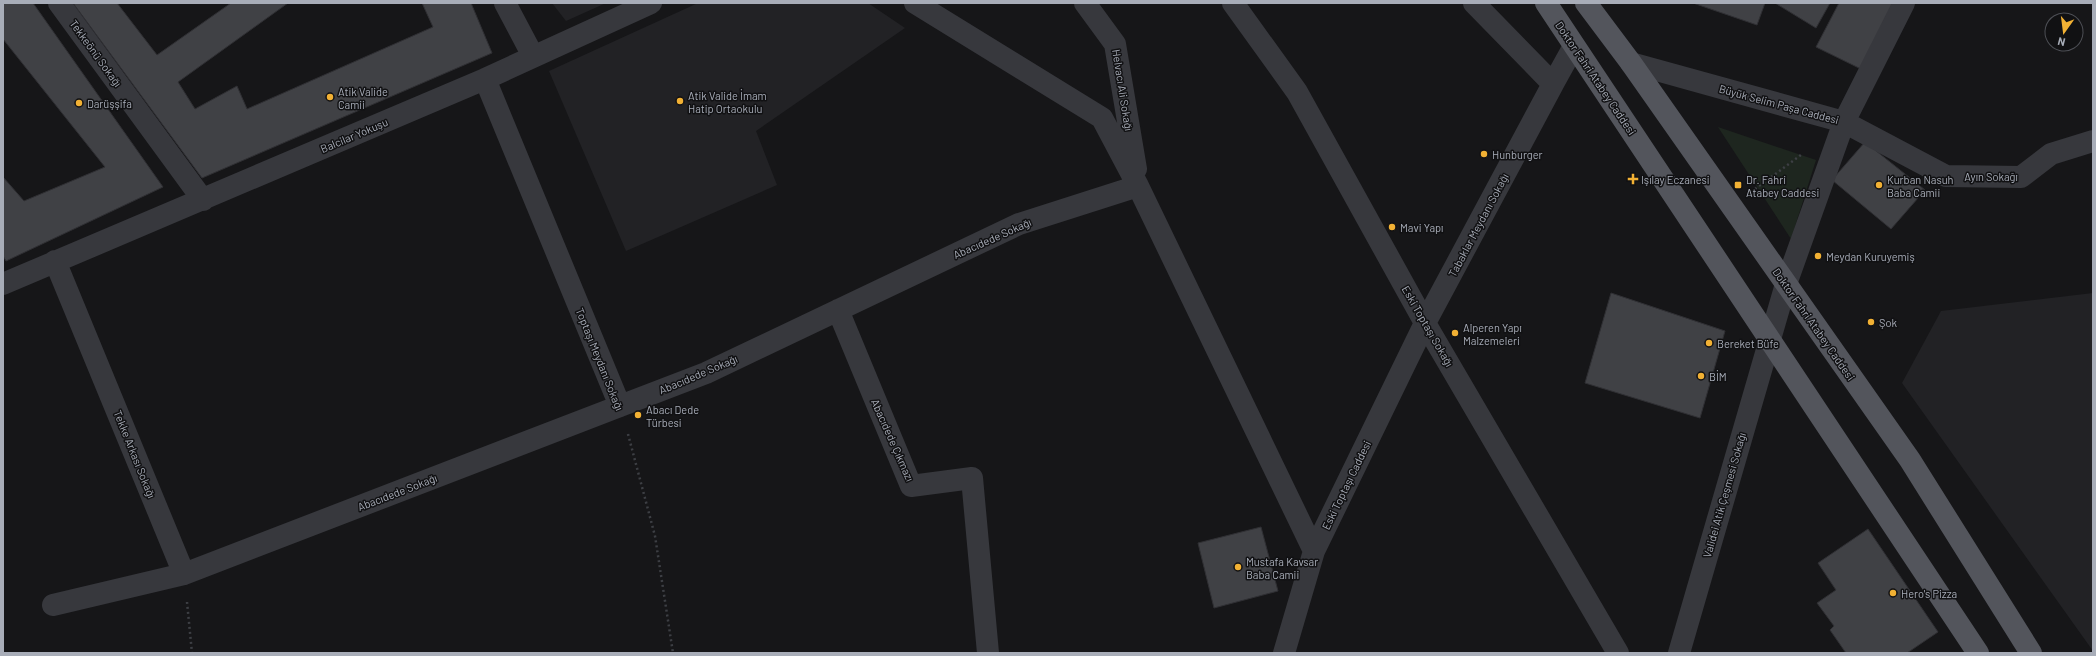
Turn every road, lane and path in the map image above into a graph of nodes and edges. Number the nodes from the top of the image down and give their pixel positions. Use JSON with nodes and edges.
{"nodes":[{"id":1,"x":59,"y":3,"type":"edge"},
{"id":2,"x":505,"y":3,"type":"edge"},
{"id":3,"x":650,"y":3,"type":"edge"},
{"id":4,"x":915,"y":3,"type":"edge"},
{"id":5,"x":1085,"y":3,"type":"edge"},
{"id":6,"x":1233,"y":3,"type":"edge"},
{"id":7,"x":1474,"y":3,"type":"edge"},
{"id":8,"x":1546,"y":3,"type":"edge"},
{"id":9,"x":1586,"y":3,"type":"edge"},
{"id":10,"x":1904,"y":3,"type":"edge"},
{"id":11,"x":1574,"y":46,"type":"junction"},
{"id":12,"x":533,"y":56,"type":"junction"},
{"id":13,"x":1631,"y":63,"type":"junction"},
{"id":14,"x":485,"y":79,"type":"junction"},
{"id":15,"x":1553,"y":84,"type":"junction"},
{"id":16,"x":1844,"y":122,"type":"junction"},
{"id":17,"x":2093,"y":141,"type":"edge"},
{"id":18,"x":1806,"y":150,"type":"dead end"},
{"id":19,"x":1138,"y":186,"type":"junction"},
{"id":20,"x":203,"y":200,"type":"junction"},
{"id":21,"x":1730,"y":207,"type":"junction"},
{"id":22,"x":55,"y":261,"type":"junction"},
{"id":23,"x":3,"y":284,"type":"edge"},
{"id":24,"x":1786,"y":284,"type":"junction"},
{"id":25,"x":838,"y":310,"type":"junction"},
{"id":26,"x":1425,"y":323,"type":"junction"},
{"id":27,"x":1770,"y":337,"type":"junction"},
{"id":28,"x":620,"y":406,"type":"junction"},
{"id":29,"x":1314,"y":551,"type":"junction"},
{"id":30,"x":184,"y":574,"type":"junction"},
{"id":31,"x":53,"y":606,"type":"dead end"},
{"id":32,"x":192,"y":653,"type":"edge"},
{"id":33,"x":673,"y":653,"type":"edge"},
{"id":34,"x":988,"y":653,"type":"edge"},
{"id":35,"x":1284,"y":653,"type":"edge"},
{"id":36,"x":1618,"y":653,"type":"edge"},
{"id":37,"x":1679,"y":653,"type":"edge"},
{"id":38,"x":1978,"y":653,"type":"edge"},
{"id":39,"x":2031,"y":653,"type":"edge"}],
"edges":[{"from":1,"to":20,"type":"street","name":"Tekkeönü Sokağı"},
{"from":2,"to":12,"type":"street"},
{"from":3,"to":12,"type":"street","name":"Balcilar Yokuşu"},
{"from":4,"to":19,"type":"street"},
{"from":5,"to":19,"type":"street","name":"Helvacı Ali Sokağı"},
{"from":6,"to":26,"type":"street","name":"Eski Toptaşı Sokağı"},
{"from":7,"to":15,"type":"street"},
{"from":8,"to":11,"type":"main road","name":"Doktor Fahri Atabey Caddesi"},
{"from":9,"to":13,"type":"main road","name":"Doktor Fahri Atabey Caddesi"},
{"from":10,"to":16,"type":"street","name":"Büyük Selim Paşa Caddesi"},
{"from":11,"to":15,"type":"street","name":"Tabaklar Meydanı Sokağı"},
{"from":11,"to":27,"type":"main road","name":"Doktor Fahri Atabey Caddesi"},
{"from":12,"to":14,"type":"street","name":"Balcilar Yokuşu"},
{"from":13,"to":16,"type":"street","name":"Büyük Selim Paşa Caddesi"},
{"from":13,"to":21,"type":"main road","name":"Doktor Fahri Atabey Caddesi"},
{"from":14,"to":20,"type":"street","name":"Balcilar Yokuşu"},
{"from":14,"to":28,"type":"street","name":"Toptaşı Meydanı Sokağı"},
{"from":15,"to":26,"type":"street","name":"Tabaklar Meydanı Sokağı"},
{"from":16,"to":17,"type":"street","name":"Ayın Sokağı"},
{"from":16,"to":24,"type":"street"},
{"from":18,"to":21,"type":"path"},
{"from":19,"to":25,"type":"street","name":"Abacıdede Sokağı"},
{"from":19,"to":29,"type":"street"},
{"from":20,"to":22,"type":"street","name":"Balcilar Yokuşu"},
{"from":21,"to":24,"type":"main road","name":"Doktor Fahri Atabey Caddesi"},
{"from":22,"to":23,"type":"street","name":"Balcilar Yokuşu"},
{"from":22,"to":30,"type":"street","name":"Tekke Arkası Sokağı"},
{"from":24,"to":27,"type":"street"},
{"from":24,"to":39,"type":"main road","name":"Doktor Fahri Atabey Caddesi"},
{"from":25,"to":28,"type":"street","name":"Abacıdede Sokağı"},
{"from":25,"to":34,"type":"street","name":"Abacıdede Çıkmazı"},
{"from":26,"to":29,"type":"street","name":"Eski Toptaşı Caddesi"},
{"from":26,"to":36,"type":"street","name":"Eski Toptaşı Sokağı"},
{"from":27,"to":37,"type":"street","name":"Validei Atik Çeşmesi Sokağı"},
{"from":27,"to":38,"type":"main road","name":"Doktor Fahri Atabey Caddesi"},
{"from":28,"to":30,"type":"street","name":"Abacıdede Sokağı"},
{"from":28,"to":33,"type":"path","name":"Toptaşı Meydanı Sokağı"},
{"from":29,"to":35,"type":"street","name":"Eski Toptaşı Caddesi"},
{"from":30,"to":31,"type":"street","name":"Abacıdede Sokağı"},
{"from":30,"to":32,"type":"path"}]}
